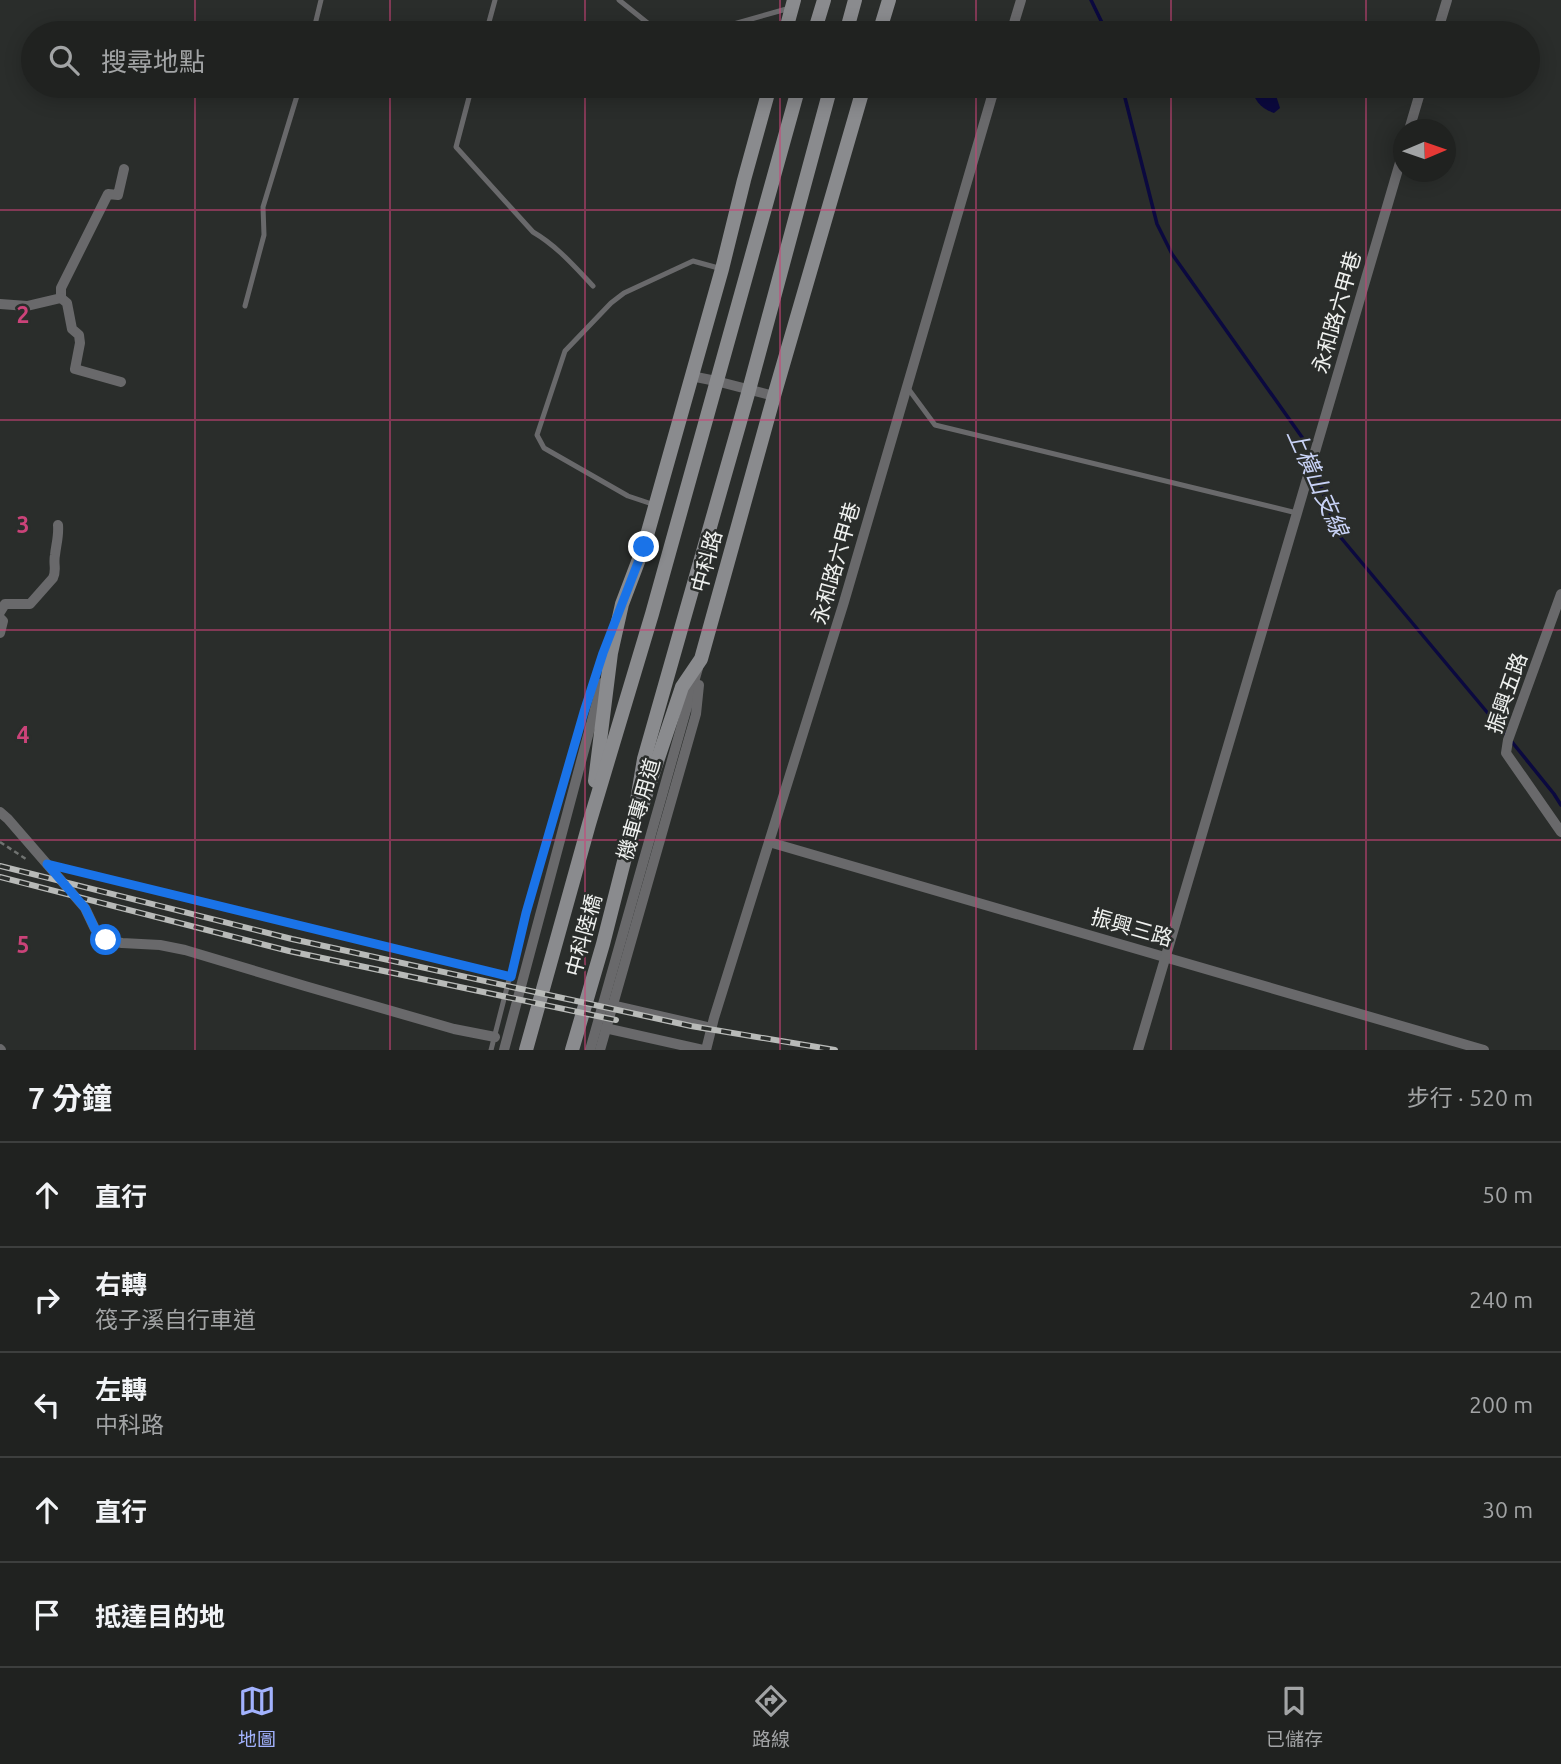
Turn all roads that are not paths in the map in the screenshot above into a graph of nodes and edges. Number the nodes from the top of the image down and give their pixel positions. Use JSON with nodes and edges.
{"nodes":[{"id":1,"x":321,"y":0,"type":"edge"},
{"id":2,"x":495,"y":0,"type":"edge"},
{"id":3,"x":619,"y":0,"type":"edge"},
{"id":4,"x":824,"y":0,"type":"edge"},
{"id":5,"x":855,"y":0,"type":"edge"},
{"id":6,"x":889,"y":0,"type":"edge"},
{"id":7,"x":1021,"y":0,"type":"edge"},
{"id":8,"x":1447,"y":0,"type":"edge"},
{"id":9,"x":793,"y":4,"type":"edge"},
{"id":10,"x":316,"y":21,"type":"edge"},
{"id":11,"x":489,"y":21,"type":"edge"},
{"id":12,"x":645,"y":21,"type":"edge"},
{"id":13,"x":740,"y":21,"type":"edge"},
{"id":14,"x":788,"y":21,"type":"edge"},
{"id":15,"x":818,"y":21,"type":"edge"},
{"id":16,"x":849,"y":21,"type":"edge"},
{"id":17,"x":883,"y":21,"type":"edge"},
{"id":18,"x":1015,"y":21,"type":"edge"},
{"id":19,"x":1441,"y":21,"type":"edge"},
{"id":20,"x":296,"y":98,"type":"edge"},
{"id":21,"x":469,"y":98,"type":"edge"},
{"id":22,"x":767,"y":98,"type":"edge"},
{"id":23,"x":796,"y":98,"type":"edge"},
{"id":24,"x":828,"y":98,"type":"edge"},
{"id":25,"x":861,"y":98,"type":"edge"},
{"id":26,"x":991,"y":98,"type":"edge"},
{"id":27,"x":1418,"y":98,"type":"edge"},
{"id":28,"x":1412,"y":119,"type":"edge"},
{"id":29,"x":124,"y":169,"type":"dead end"},
{"id":30,"x":1394,"y":182,"type":"edge"},
{"id":31,"x":722,"y":269,"type":"junction"},
{"id":32,"x":593,"y":286,"type":"dead end"},
{"id":33,"x":61,"y":298,"type":"junction"},
{"id":34,"x":0,"y":304,"type":"edge"},
{"id":35,"x":245,"y":306,"type":"dead end"},
{"id":36,"x":691,"y":376,"type":"junction"},
{"id":37,"x":716,"y":381,"type":"junction"},
{"id":38,"x":121,"y":382,"type":"dead end"},
{"id":39,"x":907,"y":387,"type":"junction"},
{"id":40,"x":748,"y":390,"type":"junction"},
{"id":41,"x":774,"y":396,"type":"junction"},
{"id":42,"x":655,"y":505,"type":"junction"},
{"id":43,"x":1297,"y":513,"type":"junction"},
{"id":44,"x":58,"y":525,"type":"dead end"},
{"id":45,"x":1561,"y":594,"type":"edge"},
{"id":46,"x":622,"y":604,"type":"junction"},
{"id":47,"x":0,"y":612,"type":"edge"},
{"id":48,"x":0,"y":618,"type":"edge"},
{"id":49,"x":0,"y":633,"type":"edge"},
{"id":50,"x":611,"y":653,"type":"junction"},
{"id":51,"x":701,"y":659,"type":"junction"},
{"id":52,"x":0,"y":812,"type":"edge"},
{"id":53,"x":589,"y":824,"type":"junction"},
{"id":54,"x":632,"y":830,"type":"junction"},
{"id":55,"x":1561,"y":832,"type":"edge"},
{"id":56,"x":769,"y":842,"type":"junction"},
{"id":57,"x":1166,"y":957,"type":"junction"},
{"id":58,"x":611,"y":1005,"type":"junction"},
{"id":59,"x":605,"y":1028,"type":"junction"},
{"id":60,"x":712,"y":1028,"type":"junction"},
{"id":61,"x":495,"y":1037,"type":"junction"},
{"id":62,"x":491,"y":1050,"type":"edge"},
{"id":63,"x":504,"y":1050,"type":"edge"},
{"id":64,"x":526,"y":1050,"type":"edge"},
{"id":65,"x":572,"y":1050,"type":"edge"},
{"id":66,"x":590,"y":1050,"type":"edge"},
{"id":67,"x":600,"y":1050,"type":"edge"},
{"id":68,"x":704,"y":1050,"type":"edge"},
{"id":69,"x":1138,"y":1050,"type":"edge"},
{"id":70,"x":1484,"y":1050,"type":"edge"}],
"edges":[{"from":1,"to":10,"type":"lane"},
{"from":2,"to":11,"type":"lane"},
{"from":3,"to":12,"type":"lane"},
{"from":4,"to":15,"type":"street"},
{"from":5,"to":16,"type":"street"},
{"from":6,"to":17,"type":"street"},
{"from":7,"to":18,"type":"street"},
{"from":8,"to":19,"type":"street"},
{"from":9,"to":13,"type":"lane"},
{"from":9,"to":14,"type":"street"},
{"from":20,"to":35,"type":"lane"},
{"from":21,"to":32,"type":"lane"},
{"from":22,"to":31,"type":"street"},
{"from":23,"to":37,"type":"street","name":"中科路"},
{"from":24,"to":40,"type":"street","name":"中科路"},
{"from":25,"to":41,"type":"street","name":"中科路"},
{"from":26,"to":39,"type":"street","name":"永和路六甲巷"},
{"from":27,"to":28,"type":"street"},
{"from":29,"to":33,"type":"street"},
{"from":30,"to":43,"type":"street","name":"永和路六甲巷"},
{"from":31,"to":36,"type":"street"},
{"from":31,"to":42,"type":"lane"},
{"from":33,"to":34,"type":"street"},
{"from":33,"to":38,"type":"street"},
{"from":36,"to":37,"type":"street"},
{"from":36,"to":42,"type":"street"},
{"from":37,"to":40,"type":"street"},
{"from":37,"to":53,"type":"street","name":"中科路"},
{"from":39,"to":43,"type":"lane"},
{"from":39,"to":56,"type":"street","name":"永和路六甲巷"},
{"from":40,"to":41,"type":"street"},
{"from":40,"to":54,"type":"street","name":"中科路"},
{"from":41,"to":51,"type":"street","name":"中科路"},
{"from":42,"to":46,"type":"street"},
{"from":43,"to":57,"type":"street","name":"永和路六甲巷"},
{"from":44,"to":47,"type":"street"},
{"from":45,"to":55,"type":"street","name":"振興五路"},
{"from":46,"to":50,"type":"street"},
{"from":46,"to":61,"type":"lane"},
{"from":48,"to":49,"type":"street"},
{"from":50,"to":53,"type":"street"},
{"from":50,"to":63,"type":"street"},
{"from":51,"to":54,"type":"street"},
{"from":51,"to":58,"type":"street","name":"中科路"},
{"from":51,"to":66,"type":"street","name":"機車專用道"},
{"from":52,"to":61,"type":"street"},
{"from":53,"to":64,"type":"street","name":"中科陸橋"},
{"from":54,"to":65,"type":"street","name":"中科陸橋"},
{"from":56,"to":57,"type":"street","name":"振興三路"},
{"from":56,"to":60,"type":"street","name":"永和路六甲巷"},
{"from":57,"to":69,"type":"street","name":"永和路六甲巷"},
{"from":57,"to":70,"type":"street","name":"振興三路"},
{"from":58,"to":59,"type":"street","name":"中科路"},
{"from":58,"to":60,"type":"street"},
{"from":59,"to":67,"type":"street","name":"中科路"},
{"from":59,"to":68,"type":"street"},
{"from":60,"to":68,"type":"street","name":"永和路六甲巷"},
{"from":61,"to":62,"type":"lane"}]}
